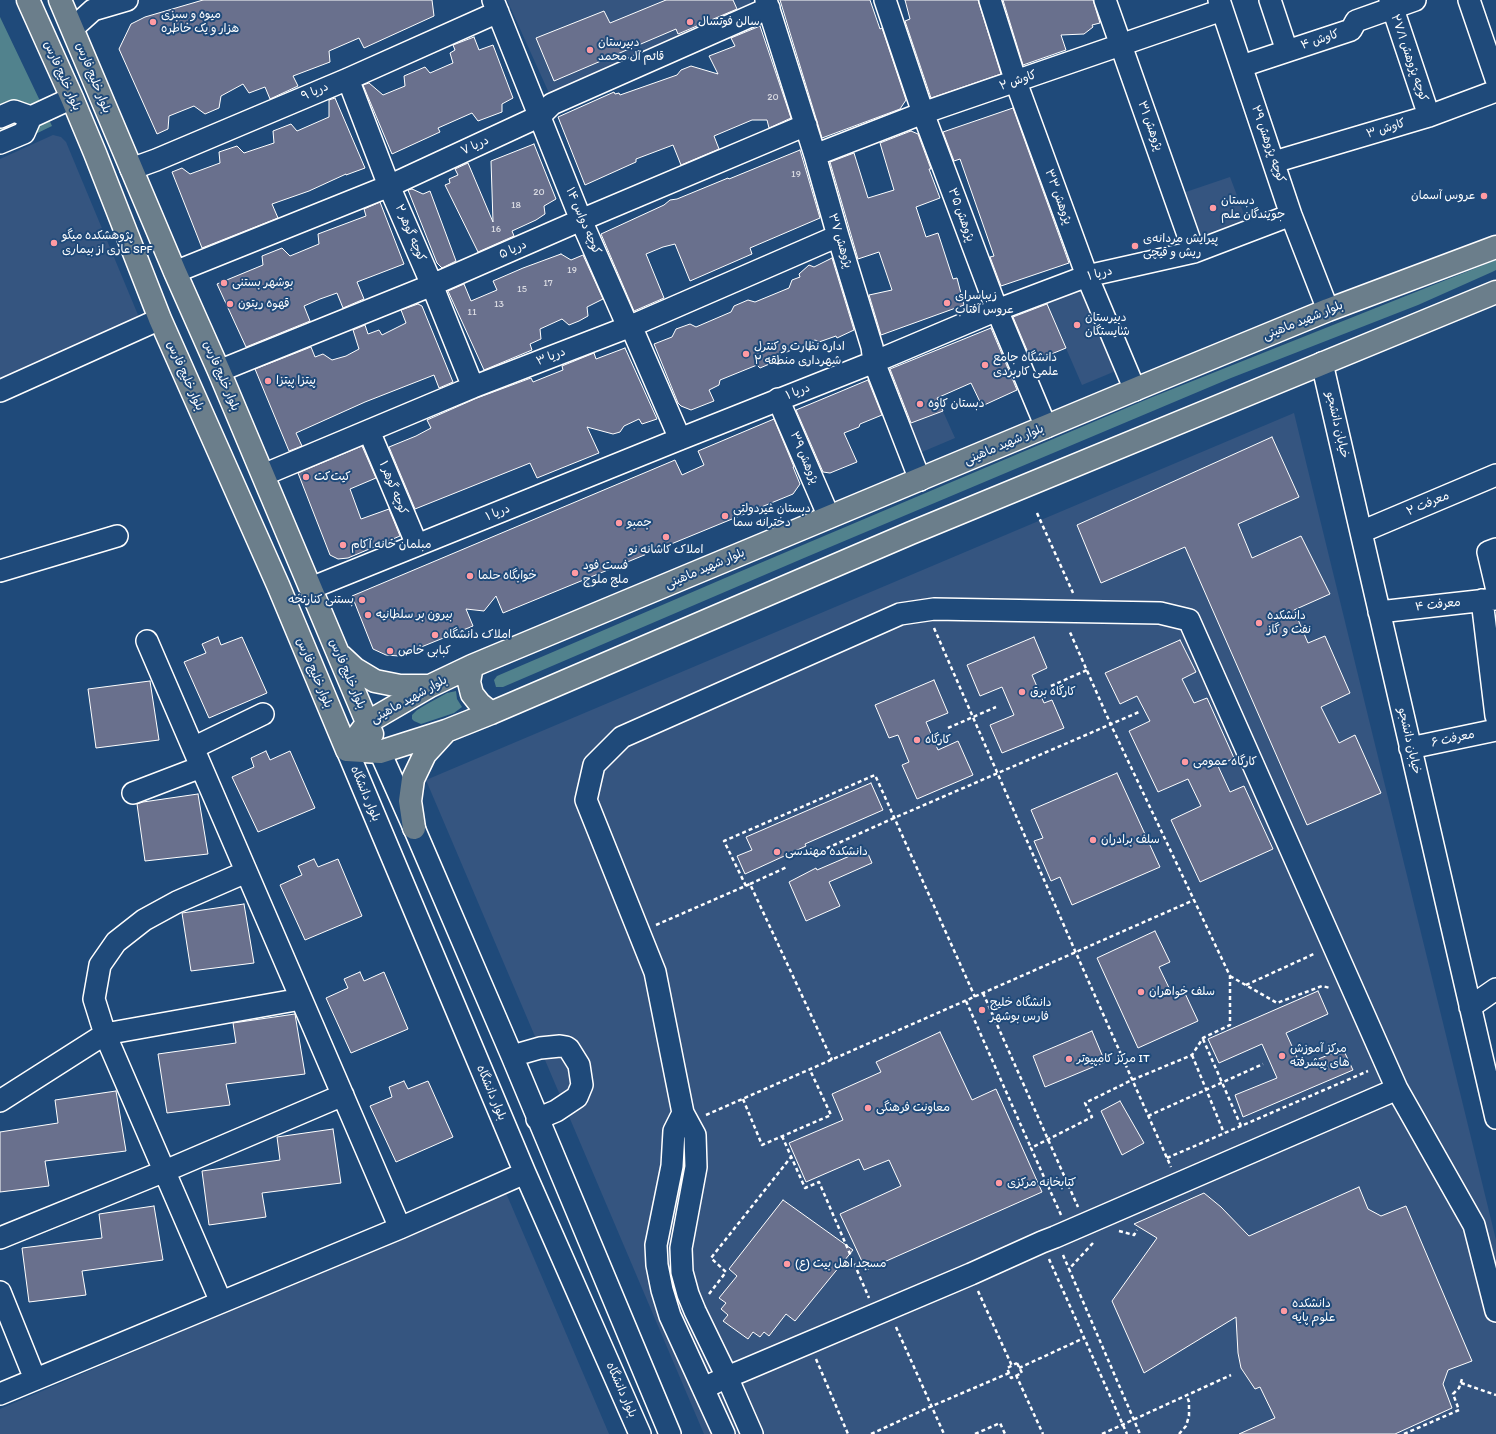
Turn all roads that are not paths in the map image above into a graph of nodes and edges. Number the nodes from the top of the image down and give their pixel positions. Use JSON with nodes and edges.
{"nodes":[{"id":1,"x":28,"y":0,"type":"edge"},
{"id":2,"x":60,"y":0,"type":"edge"},
{"id":3,"x":127,"y":0,"type":"edge"},
{"id":4,"x":885,"y":0,"type":"edge"},
{"id":5,"x":990,"y":0,"type":"edge"},
{"id":6,"x":1105,"y":0,"type":"edge"},
{"id":7,"x":1270,"y":0,"type":"edge"},
{"id":8,"x":1415,"y":0,"type":"edge"},
{"id":9,"x":1469,"y":0,"type":"edge"},
{"id":10,"x":768,"y":4,"type":"edge"},
{"id":11,"x":1391,"y":4,"type":"edge"},
{"id":12,"x":1221,"y":5,"type":"edge"},
{"id":13,"x":496,"y":6,"type":"edge"},
{"id":14,"x":73,"y":28,"type":"junction"},
{"id":15,"x":1121,"y":45,"type":"junction"},
{"id":16,"x":1287,"y":51,"type":"junction"},
{"id":17,"x":1242,"y":66,"type":"junction"},
{"id":18,"x":348,"y":79,"type":"junction"},
{"id":19,"x":1496,"y":79,"type":"edge"},
{"id":20,"x":1016,"y":82,"type":"junction"},
{"id":21,"x":1496,"y":91,"type":"edge"},
{"id":22,"x":72,"y":98,"type":"junction"},
{"id":23,"x":923,"y":113,"type":"junction"},
{"id":24,"x":31,"y":116,"type":"junction"},
{"id":25,"x":540,"y":116,"type":"junction"},
{"id":26,"x":1429,"y":116,"type":"junction"},
{"id":27,"x":0,"y":117,"type":"edge"},
{"id":28,"x":806,"y":125,"type":"junction"},
{"id":29,"x":0,"y":143,"type":"edge"},
{"id":30,"x":815,"y":155,"type":"junction"},
{"id":31,"x":1274,"y":162,"type":"junction"},
{"id":32,"x":132,"y":172,"type":"junction"},
{"id":33,"x":108,"y":185,"type":"junction"},
{"id":34,"x":389,"y":186,"type":"junction"},
{"id":35,"x":1291,"y":215,"type":"junction"},
{"id":36,"x":581,"y":220,"type":"junction"},
{"id":37,"x":838,"y":236,"type":"junction"},
{"id":38,"x":1496,"y":246,"type":"edge"},
{"id":39,"x":1194,"y":252,"type":"junction"},
{"id":40,"x":175,"y":272,"type":"junction"},
{"id":41,"x":1087,"y":276,"type":"junction"},
{"id":42,"x":432,"y":285,"type":"junction"},
{"id":43,"x":1496,"y":292,"type":"edge"},
{"id":44,"x":997,"y":310,"type":"junction"},
{"id":45,"x":1328,"y":310,"type":"junction"},
{"id":46,"x":160,"y":318,"type":"junction"},
{"id":47,"x":631,"y":326,"type":"junction"},
{"id":48,"x":874,"y":362,"type":"junction"},
{"id":49,"x":1322,"y":362,"type":"junction"},
{"id":50,"x":219,"y":371,"type":"junction"},
{"id":51,"x":473,"y":387,"type":"junction"},
{"id":52,"x":1135,"y":390,"type":"junction"},
{"id":53,"x":0,"y":391,"type":"edge"},
{"id":54,"x":778,"y":399,"type":"junction"},
{"id":55,"x":1046,"y":427,"type":"junction"},
{"id":56,"x":369,"y":431,"type":"junction"},
{"id":57,"x":680,"y":439,"type":"junction"},
{"id":58,"x":1496,"y":475,"type":"edge"},
{"id":59,"x":263,"y":476,"type":"junction"},
{"id":60,"x":920,"y":480,"type":"junction"},
{"id":61,"x":829,"y":518,"type":"junction"},
{"id":62,"x":1361,"y":532,"type":"junction"},
{"id":63,"x":117,"y":536,"type":"dead end"},
{"id":64,"x":417,"y":545,"type":"junction"},
{"id":65,"x":1496,"y":549,"type":"edge"},
{"id":66,"x":0,"y":571,"type":"edge"},
{"id":67,"x":1496,"y":586,"type":"edge"},
{"id":68,"x":311,"y":588,"type":"junction"},
{"id":69,"x":1489,"y":600,"type":"edge"},
{"id":70,"x":1379,"y":612,"type":"junction"},
{"id":71,"x":147,"y":641,"type":"dead end"},
{"id":72,"x":339,"y":655,"type":"junction"},
{"id":73,"x":472,"y":666,"type":"junction"},
{"id":74,"x":430,"y":686,"type":"junction"},
{"id":75,"x":491,"y":713,"type":"junction"},
{"id":76,"x":263,"y":714,"type":"dead end"},
{"id":77,"x":1496,"y":716,"type":"edge"},
{"id":78,"x":368,"y":722,"type":"junction"},
{"id":79,"x":1496,"y":730,"type":"edge"},
{"id":80,"x":446,"y":731,"type":"junction"},
{"id":81,"x":1410,"y":748,"type":"junction"},
{"id":82,"x":346,"y":750,"type":"junction"},
{"id":83,"x":380,"y":752,"type":"junction"},
{"id":84,"x":197,"y":758,"type":"junction"},
{"id":85,"x":133,"y":794,"type":"dead end"},
{"id":86,"x":414,"y":828,"type":"junction"},
{"id":87,"x":246,"y":872,"type":"junction"},
{"id":88,"x":1496,"y":989,"type":"edge"},
{"id":89,"x":302,"y":999,"type":"junction"},
{"id":90,"x":1470,"y":1007,"type":"junction"},
{"id":91,"x":105,"y":1034,"type":"junction"},
{"id":92,"x":512,"y":1056,"type":"junction"},
{"id":93,"x":1397,"y":1089,"type":"junction"},
{"id":94,"x":343,"y":1096,"type":"junction"},
{"id":95,"x":0,"y":1101,"type":"edge"},
{"id":96,"x":537,"y":1118,"type":"junction"},
{"id":97,"x":686,"y":1118,"type":"junction"},
{"id":98,"x":1496,"y":1118,"type":"edge"},
{"id":99,"x":165,"y":1171,"type":"junction"},
{"id":100,"x":525,"y":1173,"type":"junction"},
{"id":101,"x":400,"y":1228,"type":"junction"},
{"id":102,"x":0,"y":1238,"type":"edge"},
{"id":103,"x":0,"y":1292,"type":"edge"},
{"id":104,"x":221,"y":1302,"type":"junction"},
{"id":105,"x":1496,"y":1311,"type":"edge"},
{"id":106,"x":727,"y":1377,"type":"junction"},
{"id":107,"x":35,"y":1379,"type":"junction"},
{"id":108,"x":704,"y":1388,"type":"junction"},
{"id":109,"x":0,"y":1394,"type":"edge"},
{"id":110,"x":640,"y":1434,"type":"edge"},
{"id":111,"x":670,"y":1434,"type":"edge"},
{"id":112,"x":724,"y":1434,"type":"edge"},
{"id":113,"x":752,"y":1434,"type":"edge"}],
"edges":[{"from":1,"to":22,"type":"main road","name":"بلوار خلیج ‌فارس"},
{"from":2,"to":14,"type":"main road","name":"بلوار خلیج‌ فارس"},
{"from":3,"to":14,"type":"street"},
{"from":4,"to":23,"type":"street","name":"پژوهش ۳۵"},
{"from":5,"to":20,"type":"street","name":"پژوهش ۳۳"},
{"from":6,"to":15,"type":"street","name":"پژوهش ۳۱"},
{"from":7,"to":16,"type":"street"},
{"from":8,"to":11,"type":"street","name":"کاوش ۴"},
{"from":9,"to":19,"type":"street"},
{"from":10,"to":25,"type":"street","name":"دریا ۷"},
{"from":10,"to":28,"type":"street","name":"پژوهش ۳۷"},
{"from":11,"to":16,"type":"street","name":"کاوش ۴"},
{"from":11,"to":26,"type":"street","name":"کوچه پژوهش ۲۷/۱"},
{"from":12,"to":15,"type":"street","name":"کاوش ۲"},
{"from":12,"to":17,"type":"street","name":"کوچه پژوهش ۲۹"},
{"from":13,"to":18,"type":"street","name":"دریا ۹"},
{"from":13,"to":25,"type":"street","name":"کوچه دواس ۱۴"},
{"from":14,"to":32,"type":"main road","name":"بلوار خلیج‌ فارس"},
{"from":15,"to":20,"type":"street","name":"کاوش ۲"},
{"from":15,"to":39,"type":"street","name":"پژوهش ۳۱"},
{"from":16,"to":17,"type":"street","name":"کاوش ۴"},
{"from":17,"to":31,"type":"street","name":"کوچه پژوهش ۲۹"},
{"from":18,"to":32,"type":"street","name":"دریا ۹"},
{"from":18,"to":34,"type":"street","name":"کوچه گوهر ۲"},
{"from":20,"to":23,"type":"street","name":"کاوش ۲"},
{"from":20,"to":41,"type":"street","name":"پژوهش ۳۳"},
{"from":21,"to":26,"type":"street","name":"کاوش ۳"},
{"from":22,"to":24,"type":"street"},
{"from":22,"to":33,"type":"main road","name":"بلوار خلیج ‌فارس"},
{"from":23,"to":30,"type":"street","name":"کاوش ۲"},
{"from":23,"to":44,"type":"street","name":"پژوهش ۳۵"},
{"from":24,"to":27,"type":"street"},
{"from":24,"to":29,"type":"street"},
{"from":25,"to":34,"type":"street","name":"دریا ۷"},
{"from":25,"to":36,"type":"street","name":"کوچه دواس ۱۴"},
{"from":26,"to":31,"type":"street","name":"کاوش ۳"},
{"from":28,"to":30,"type":"street","name":"پژوهش ۳۷"},
{"from":28,"to":36,"type":"street","name":"دریا ۵"},
{"from":30,"to":37,"type":"street","name":"پژوهش ۳۷"},
{"from":31,"to":35,"type":"street","name":"کوچه پژوهش ۲۹"},
{"from":32,"to":33,"type":"main road"},
{"from":32,"to":40,"type":"main road","name":"بلوار خلیج‌ فارس"},
{"from":33,"to":46,"type":"main road","name":"بلوار خلیج ‌فارس"},
{"from":34,"to":40,"type":"street","name":"دریا ۷"},
{"from":34,"to":42,"type":"street","name":"کوچه گوهر ۲"},
{"from":35,"to":39,"type":"street","name":"دریا ۱"},
{"from":35,"to":45,"type":"street","name":"کوچه پژوهش ۲۹"},
{"from":36,"to":42,"type":"street","name":"دریا ۵"},
{"from":36,"to":47,"type":"street","name":"کوچه دواس ۱۴"},
{"from":37,"to":47,"type":"street","name":"دریا ۳"},
{"from":37,"to":48,"type":"street","name":"پژوهش ۳۷"},
{"from":38,"to":45,"type":"main road","name":"بلوار شهید ماهینی"},
{"from":39,"to":41,"type":"street","name":"دریا ۱"},
{"from":40,"to":50,"type":"main road","name":"بلوار خلیج‌ فارس"},
{"from":41,"to":44,"type":"street","name":"دریا ۱"},
{"from":41,"to":52,"type":"street","name":"پژوهش ۳۳"},
{"from":42,"to":50,"type":"street","name":"دریا ۵"},
{"from":42,"to":51,"type":"street","name":"کوچه گوهر ۲"},
{"from":43,"to":49,"type":"main road"},
{"from":44,"to":48,"type":"street","name":"دریا ۱"},
{"from":44,"to":55,"type":"street","name":"پژوهش ۳۵"},
{"from":45,"to":52,"type":"main road","name":"بلوار شهید ماهینی"},
{"from":46,"to":53,"type":"street"},
{"from":46,"to":82,"type":"main road","name":"بلوار خلیج ‌فارس"},
{"from":47,"to":51,"type":"street","name":"دریا ۳"},
{"from":47,"to":57,"type":"street","name":"کوچه دواس ۱۴"},
{"from":48,"to":54,"type":"street","name":"دریا ۱"},
{"from":48,"to":60,"type":"street","name":"پژوهش ۳۷"},
{"from":49,"to":62,"type":"street","name":"خیابان دانشجو"},
{"from":49,"to":75,"type":"main road"},
{"from":50,"to":59,"type":"main road","name":"بلوار خلیج‌ فارس"},
{"from":51,"to":56,"type":"street","name":"دریا ۳"},
{"from":52,"to":55,"type":"main road","name":"بلوار شهید ماهینی"},
{"from":54,"to":57,"type":"street","name":"دریا ۱"},
{"from":54,"to":61,"type":"street","name":"پژوهش ۳۹"},
{"from":55,"to":60,"type":"main road","name":"بلوار شهید ماهینی"},
{"from":56,"to":59,"type":"street","name":"دریا ۳"},
{"from":56,"to":64,"type":"street","name":"کوچه گوهر ۱"},
{"from":57,"to":64,"type":"street","name":"دریا ۱"},
{"from":58,"to":62,"type":"street","name":"معرفت ۲"},
{"from":59,"to":68,"type":"main road","name":"بلوار خلیج‌ فارس"},
{"from":60,"to":61,"type":"main road","name":"بلوار شهید ماهینی"},
{"from":61,"to":73,"type":"main road","name":"بلوار شهید ماهینی"},
{"from":62,"to":70,"type":"street","name":"خیابان دانشجو"},
{"from":63,"to":66,"type":"street"},
{"from":64,"to":68,"type":"street","name":"دریا ۱"},
{"from":65,"to":67,"type":"street"},
{"from":68,"to":72,"type":"main road","name":"بلوار خلیج‌ فارس"},
{"from":69,"to":70,"type":"street","name":"معرفت ۴"},
{"from":69,"to":77,"type":"street"},
{"from":70,"to":81,"type":"street","name":"خیابان دانشجو"},
{"from":71,"to":84,"type":"street"},
{"from":72,"to":74,"type":"main road"},
{"from":72,"to":78,"type":"main road","name":"بلوار خلیج‌ فارس"},
{"from":73,"to":74,"type":"main road","name":"بلوار شهید ماهینی"},
{"from":73,"to":75,"type":"main road"},
{"from":74,"to":78,"type":"main road","name":"بلوار شهید ماهینی"},
{"from":75,"to":80,"type":"main road"},
{"from":76,"to":84,"type":"street"},
{"from":78,"to":82,"type":"main road","name":"بلوار شهید ماهینی"},
{"from":78,"to":83,"type":"main road","name":"بلوار خلیج‌ فارس"},
{"from":79,"to":81,"type":"street","name":"معرفت ۶"},
{"from":80,"to":83,"type":"main road"},
{"from":80,"to":86,"type":"main road"},
{"from":81,"to":90,"type":"street","name":"خیابان دانشجو"},
{"from":82,"to":83,"type":"main road"},
{"from":82,"to":100,"type":"street","name":"بلوار دانشگاه"},
{"from":83,"to":86,"type":"street"},
{"from":84,"to":85,"type":"street"},
{"from":84,"to":87,"type":"street"},
{"from":86,"to":92,"type":"street"},
{"from":87,"to":89,"type":"street"},
{"from":87,"to":91,"type":"street"},
{"from":88,"to":90,"type":"street"},
{"from":89,"to":91,"type":"street"},
{"from":89,"to":94,"type":"street"},
{"from":90,"to":98,"type":"street","name":"خیابان دانشجو"},
{"from":91,"to":95,"type":"street"},
{"from":91,"to":99,"type":"street"},
{"from":92,"to":96,"type":"street"},
{"from":92,"to":96,"type":"street"},
{"from":93,"to":97,"type":"street"},
{"from":93,"to":105,"type":"street"},
{"from":93,"to":106,"type":"street"},
{"from":94,"to":99,"type":"street"},
{"from":94,"to":101,"type":"street"},
{"from":96,"to":111,"type":"street"},
{"from":97,"to":106,"type":"street"},
{"from":97,"to":108,"type":"street"},
{"from":99,"to":102,"type":"street"},
{"from":99,"to":104,"type":"street"},
{"from":100,"to":101,"type":"street"},
{"from":100,"to":110,"type":"street","name":"بلوار دانشگاه"},
{"from":101,"to":104,"type":"street"},
{"from":103,"to":107,"type":"street"},
{"from":104,"to":107,"type":"street"},
{"from":106,"to":108,"type":"street"},
{"from":106,"to":113,"type":"street"},
{"from":107,"to":109,"type":"street"},
{"from":108,"to":112,"type":"street"}]}
